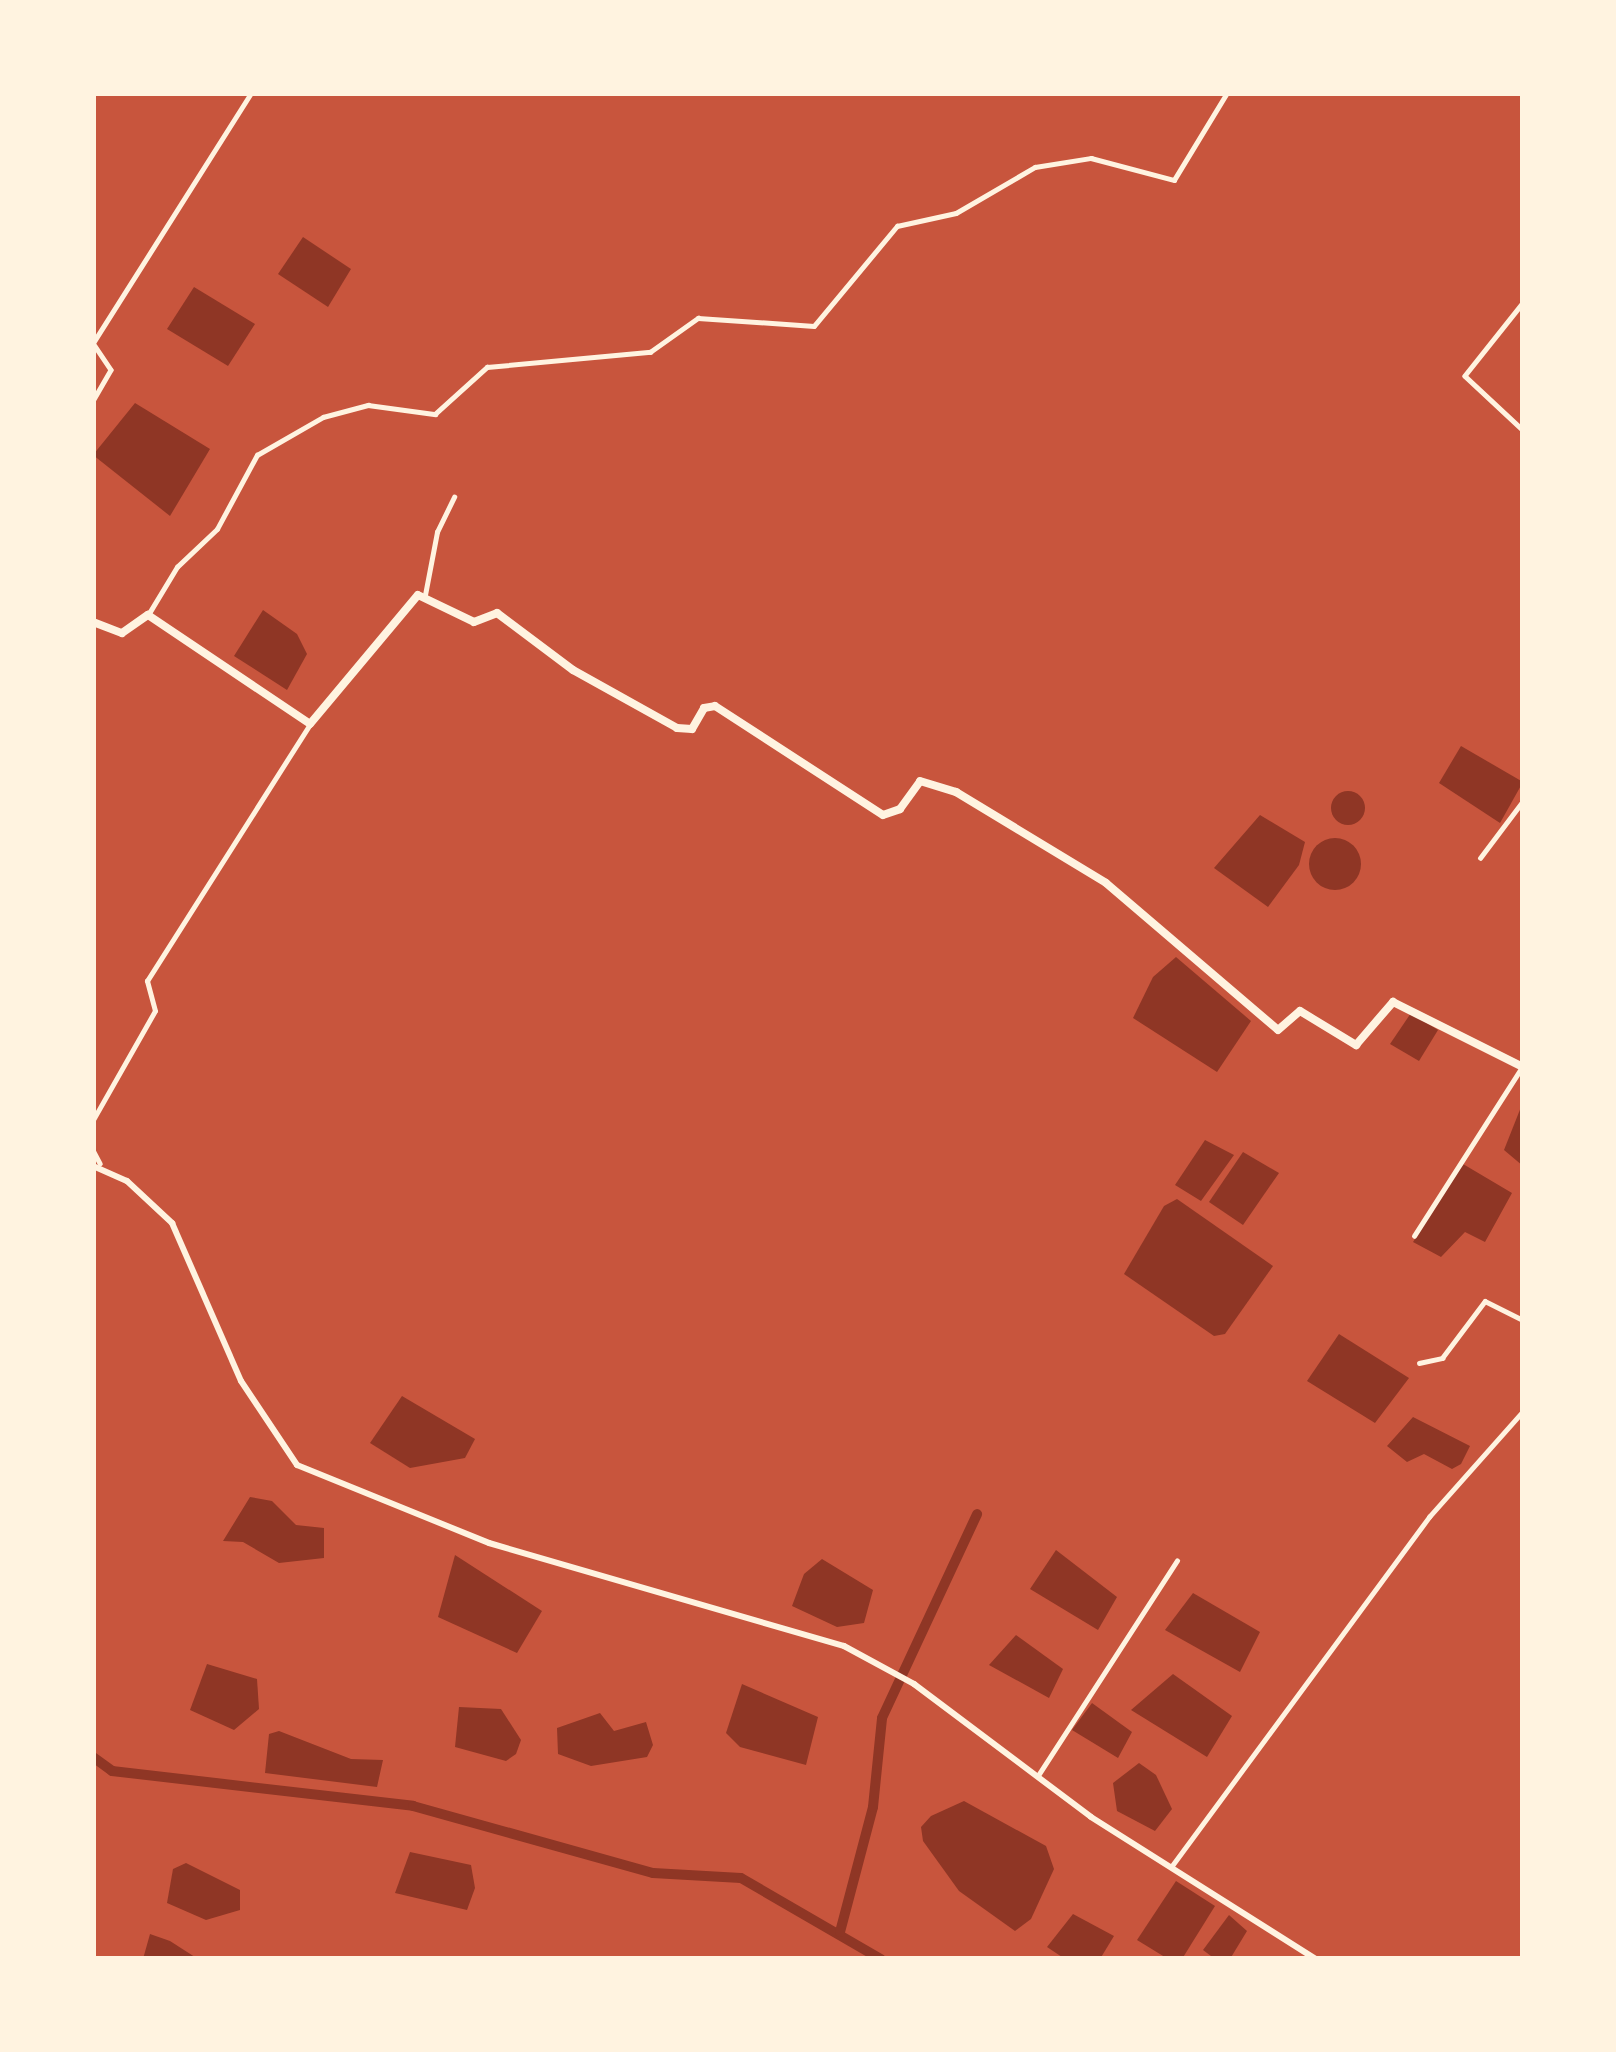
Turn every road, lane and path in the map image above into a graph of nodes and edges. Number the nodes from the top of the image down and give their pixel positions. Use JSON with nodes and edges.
{"nodes":[{"id":1,"x":251,"y":93,"type":"edge"},
{"id":2,"x":1227,"y":93,"type":"edge"},
{"id":3,"x":1523,"y":303,"type":"edge"},
{"id":4,"x":93,"y":343,"type":"edge"},
{"id":5,"x":93,"y":401,"type":"edge"},
{"id":6,"x":1523,"y":430,"type":"edge"},
{"id":7,"x":454,"y":497,"type":"dead end"},
{"id":8,"x":424,"y":595,"type":"junction"},
{"id":9,"x":148,"y":615,"type":"junction"},
{"id":10,"x":93,"y":622,"type":"edge"},
{"id":11,"x":310,"y":724,"type":"junction"},
{"id":12,"x":1523,"y":801,"type":"edge"},
{"id":13,"x":1480,"y":858,"type":"dead end"},
{"id":14,"x":1523,"y":1067,"type":"edge"},
{"id":15,"x":93,"y":1120,"type":"edge"},
{"id":16,"x":93,"y":1150,"type":"edge"},
{"id":17,"x":97,"y":1165,"type":"edge"},
{"id":18,"x":1414,"y":1236,"type":"dead end"},
{"id":19,"x":1523,"y":1320,"type":"edge"},
{"id":20,"x":1419,"y":1363,"type":"dead end"},
{"id":21,"x":1523,"y":1411,"type":"edge"},
{"id":22,"x":1177,"y":1562,"type":"dead end"},
{"id":23,"x":1039,"y":1774,"type":"junction"},
{"id":24,"x":1170,"y":1869,"type":"junction"},
{"id":25,"x":1316,"y":1959,"type":"edge"}],
"edges":[{"from":1,"to":4,"type":"street"},
{"from":2,"to":9,"type":"street"},
{"from":3,"to":6,"type":"street"},
{"from":4,"to":5,"type":"street"},
{"from":7,"to":8,"type":"street"},
{"from":8,"to":11,"type":"main road"},
{"from":8,"to":14,"type":"main road"},
{"from":9,"to":10,"type":"main road"},
{"from":9,"to":11,"type":"main road"},
{"from":11,"to":15,"type":"street"},
{"from":12,"to":13,"type":"street"},
{"from":14,"to":18,"type":"street"},
{"from":16,"to":17,"type":"street"},
{"from":17,"to":23,"type":"street"},
{"from":19,"to":20,"type":"street"},
{"from":21,"to":24,"type":"street"},
{"from":22,"to":23,"type":"street"},
{"from":23,"to":24,"type":"street"},
{"from":24,"to":25,"type":"street"}]}
